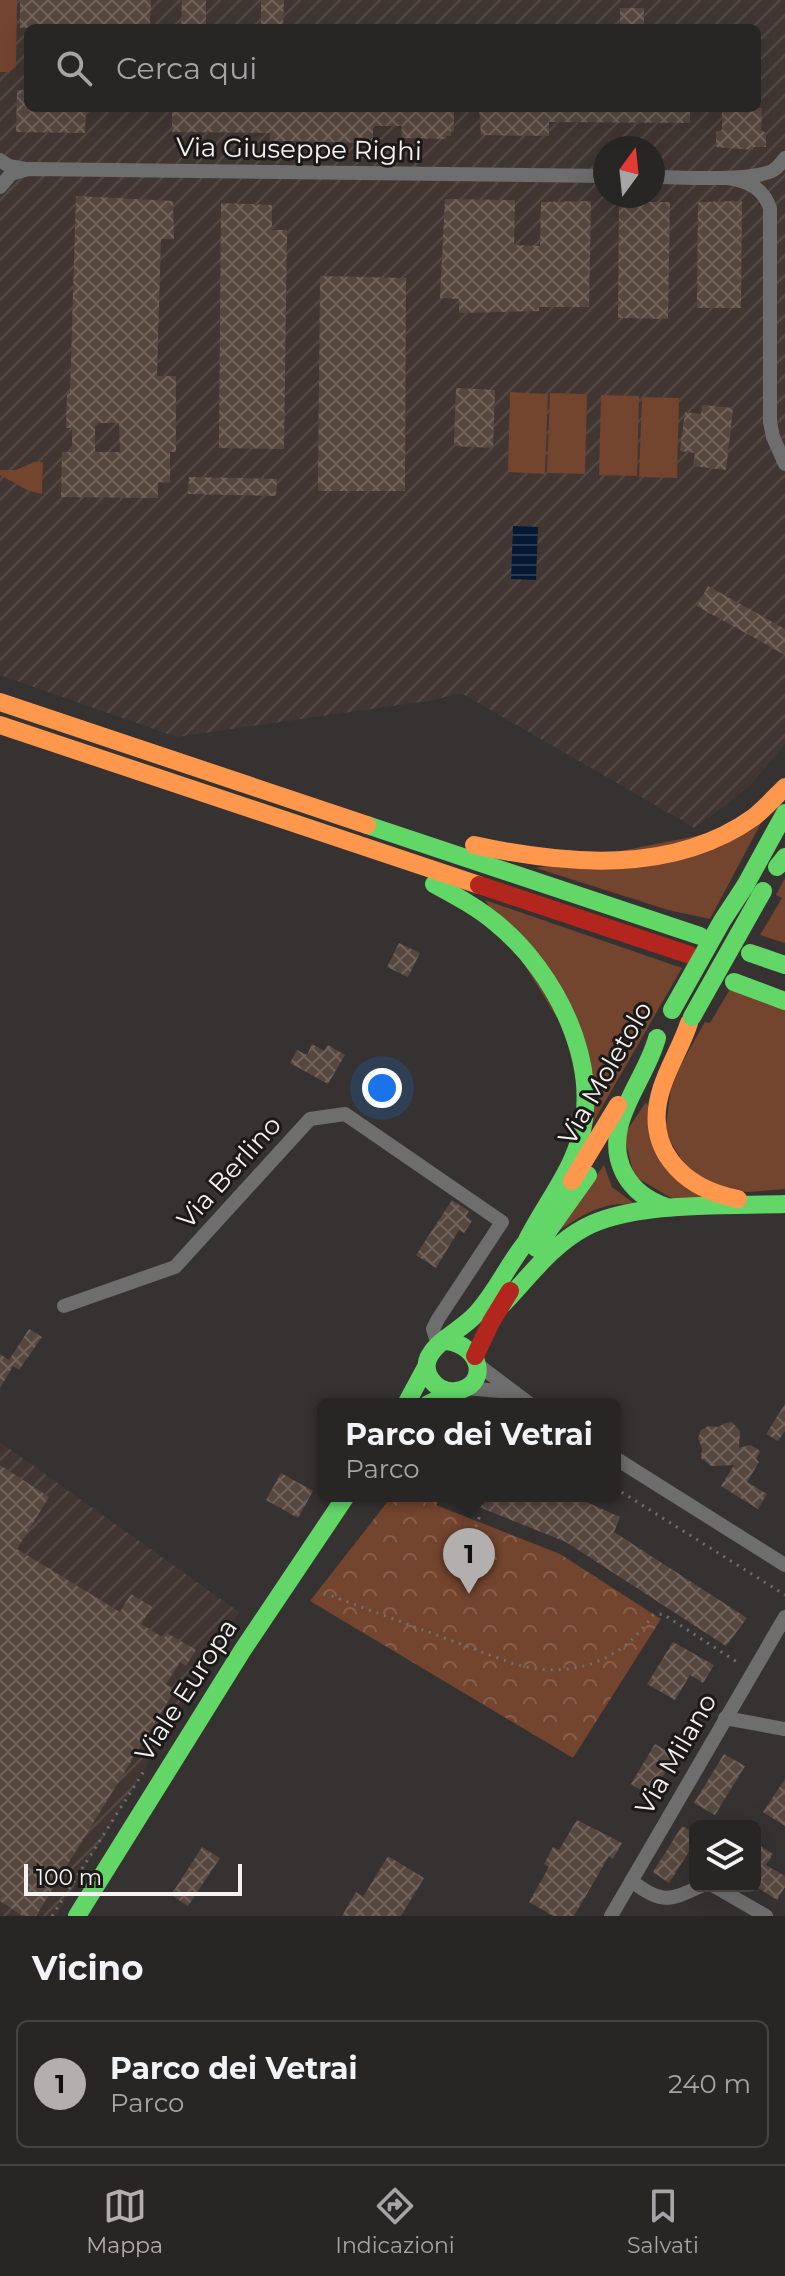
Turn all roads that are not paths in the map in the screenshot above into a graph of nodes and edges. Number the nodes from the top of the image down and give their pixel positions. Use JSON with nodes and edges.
{"nodes":[{"id":1,"x":785,"y":158,"type":"edge"},
{"id":2,"x":0,"y":160,"type":"edge"},
{"id":3,"x":28,"y":169,"type":"junction"},
{"id":4,"x":593,"y":176,"type":"edge"},
{"id":5,"x":665,"y":177,"type":"edge"},
{"id":6,"x":728,"y":178,"type":"junction"},
{"id":7,"x":0,"y":187,"type":"edge"},
{"id":8,"x":785,"y":464,"type":"edge"},
{"id":9,"x":0,"y":702,"type":"edge"},
{"id":10,"x":0,"y":725,"type":"edge"},
{"id":11,"x":216,"y":774,"type":"junction"},
{"id":12,"x":785,"y":787,"type":"edge"},
{"id":13,"x":785,"y":813,"type":"edge"},
{"id":14,"x":292,"y":823,"type":"junction"},
{"id":15,"x":782,"y":858,"type":"edge"},
{"id":16,"x":754,"y":888,"type":"junction"},
{"id":17,"x":703,"y":931,"type":"dead end"},
{"id":18,"x":785,"y":951,"type":"edge"},
{"id":19,"x":687,"y":960,"type":"dead end"},
{"id":20,"x":785,"y":965,"type":"edge"},
{"id":21,"x":785,"y":987,"type":"edge"},
{"id":22,"x":785,"y":1001,"type":"edge"},
{"id":23,"x":690,"y":1020,"type":"junction"},
{"id":24,"x":657,"y":1038,"type":"junction"},
{"id":25,"x":615,"y":1138,"type":"junction"},
{"id":26,"x":785,"y":1196,"type":"edge"},
{"id":27,"x":785,"y":1204,"type":"edge"},
{"id":28,"x":682,"y":1209,"type":"junction"},
{"id":29,"x":527,"y":1240,"type":"junction"},
{"id":30,"x":503,"y":1304,"type":"junction"},
{"id":31,"x":64,"y":1306,"type":"dead end"},
{"id":32,"x":442,"y":1343,"type":"junction"},
{"id":33,"x":476,"y":1360,"type":"junction"},
{"id":34,"x":426,"y":1367,"type":"junction"},
{"id":35,"x":460,"y":1390,"type":"junction"},
{"id":36,"x":511,"y":1392,"type":"junction"},
{"id":37,"x":409,"y":1398,"type":"edge"},
{"id":38,"x":442,"y":1398,"type":"edge"},
{"id":39,"x":520,"y":1398,"type":"edge"},
{"id":40,"x":621,"y":1462,"type":"edge"},
{"id":41,"x":342,"y":1502,"type":"edge"},
{"id":42,"x":785,"y":1565,"type":"edge"},
{"id":43,"x":785,"y":1617,"type":"edge"},
{"id":44,"x":725,"y":1718,"type":"junction"},
{"id":45,"x":785,"y":1729,"type":"edge"},
{"id":46,"x":631,"y":1881,"type":"junction"},
{"id":47,"x":689,"y":1890,"type":"edge"},
{"id":48,"x":724,"y":1892,"type":"edge"},
{"id":49,"x":77,"y":1916,"type":"edge"},
{"id":50,"x":611,"y":1916,"type":"edge"},
{"id":51,"x":766,"y":1916,"type":"edge"}],
"edges":[{"from":1,"to":6,"type":"street"},
{"from":2,"to":3,"type":"street","name":"Via Giuseppe Righi"},
{"from":3,"to":4,"type":"street","name":"Via Giuseppe Righi"},
{"from":3,"to":7,"type":"street"},
{"from":5,"to":6,"type":"street"},
{"from":6,"to":8,"type":"street"},
{"from":9,"to":11,"type":"main road"},
{"from":10,"to":14,"type":"main road"},
{"from":11,"to":12,"type":"main road"},
{"from":11,"to":17,"type":"main road"},
{"from":13,"to":16,"type":"main road","name":"Via Moletolo"},
{"from":14,"to":19,"type":"main road"},
{"from":14,"to":29,"type":"main road"},
{"from":15,"to":16,"type":"main road","name":"Via Moletolo"},
{"from":16,"to":23,"type":"main road","name":"Via Moletolo","bridge":true},
{"from":16,"to":24,"type":"main road","name":"Via Moletolo","bridge":true},
{"from":18,"to":20,"type":"main road"},
{"from":21,"to":22,"type":"main road"},
{"from":23,"to":25,"type":"main road","name":"Via Moletolo"},
{"from":23,"to":26,"type":"main road"},
{"from":24,"to":25,"type":"main road"},
{"from":24,"to":29,"type":"main road","name":"Via Moletolo"},
{"from":25,"to":28,"type":"main road"},
{"from":25,"to":30,"type":"main road","name":"Via Moletolo"},
{"from":27,"to":28,"type":"main road"},
{"from":28,"to":30,"type":"main road"},
{"from":29,"to":32,"type":"main road","name":"Via Moletolo"},
{"from":30,"to":33,"type":"main road","name":"Via Moletolo"},
{"from":31,"to":32,"type":"street","name":"Via Berlino"},
{"from":32,"to":33,"type":"main road"},
{"from":32,"to":34,"type":"main road","name":"Via Moletolo"},
{"from":33,"to":35,"type":"main road","name":"Via Moletolo"},
{"from":33,"to":36,"type":"street"},
{"from":34,"to":35,"type":"main road"},
{"from":34,"to":37,"type":"main road","name":"Via Moletolo"},
{"from":35,"to":36,"type":"street"},
{"from":35,"to":38,"type":"main road"},
{"from":36,"to":39,"type":"street"},
{"from":40,"to":42,"type":"street"},
{"from":41,"to":49,"type":"main road","name":"Viale Europa"},
{"from":43,"to":44,"type":"street","name":"Via Milano"},
{"from":44,"to":45,"type":"street"},
{"from":44,"to":46,"type":"street","name":"Via Milano"},
{"from":46,"to":47,"type":"street"},
{"from":46,"to":50,"type":"street","name":"Via Milano"},
{"from":48,"to":51,"type":"street"}]}
